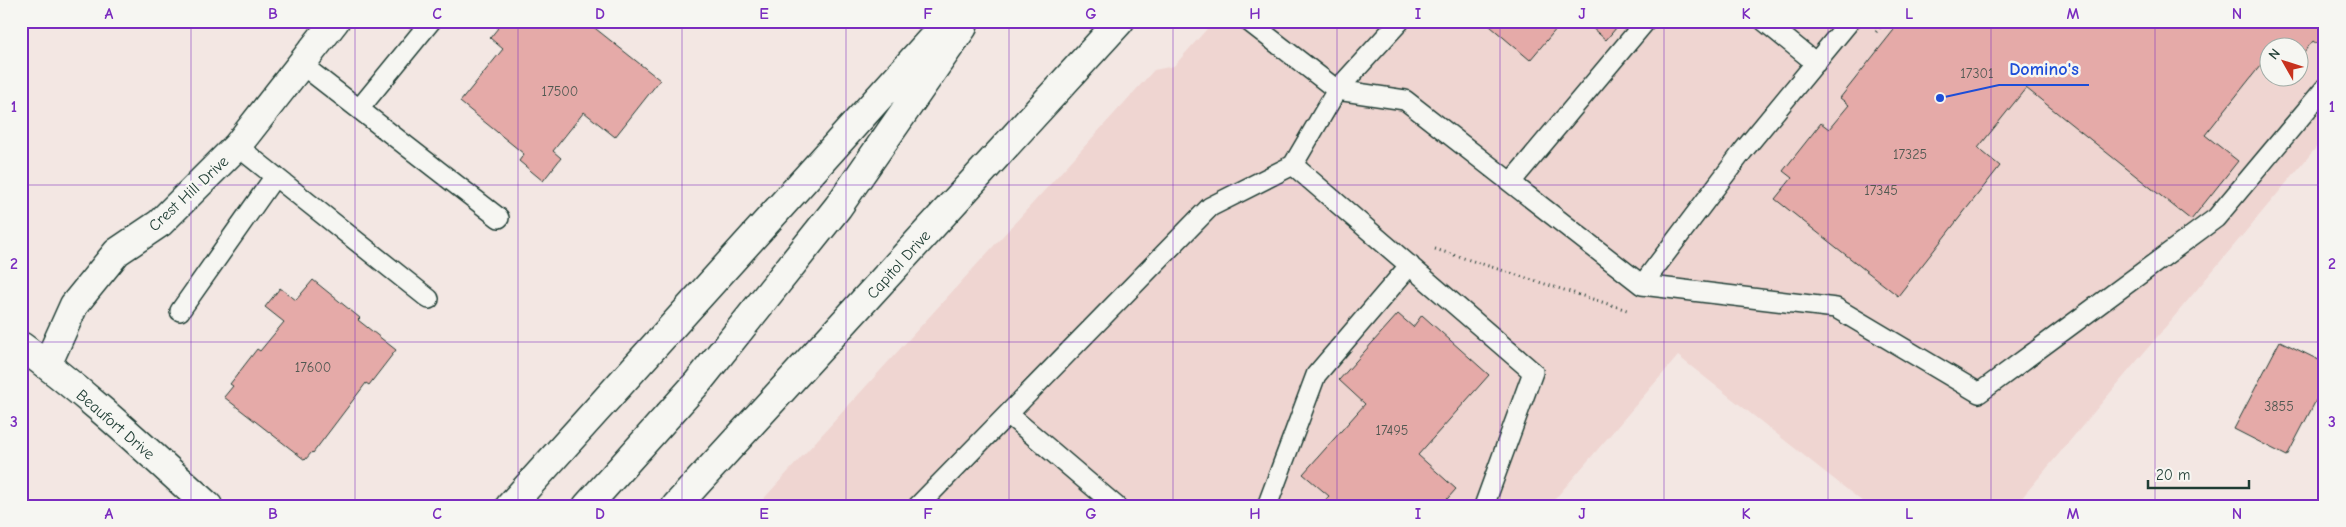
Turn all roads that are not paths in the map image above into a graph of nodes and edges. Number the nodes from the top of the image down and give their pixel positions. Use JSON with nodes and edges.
{"nodes":[{"id":1,"x":335,"y":21,"type":"edge"},
{"id":2,"x":432,"y":21,"type":"edge"},
{"id":3,"x":948,"y":21,"type":"edge"},
{"id":4,"x":966,"y":21,"type":"edge"},
{"id":5,"x":1120,"y":21,"type":"edge"},
{"id":6,"x":1248,"y":21,"type":"edge"},
{"id":7,"x":1400,"y":21,"type":"edge"},
{"id":8,"x":1646,"y":21,"type":"edge"},
{"id":9,"x":1764,"y":21,"type":"edge"},
{"id":10,"x":1850,"y":21,"type":"edge"},
{"id":11,"x":1816,"y":63,"type":"junction"},
{"id":12,"x":301,"y":64,"type":"junction"},
{"id":13,"x":2325,"y":88,"type":"edge"},
{"id":14,"x":1337,"y":90,"type":"junction"},
{"id":15,"x":359,"y":109,"type":"junction"},
{"id":16,"x":237,"y":146,"type":"junction"},
{"id":17,"x":1293,"y":165,"type":"junction"},
{"id":18,"x":275,"y":176,"type":"junction"},
{"id":19,"x":1511,"y":182,"type":"junction"},
{"id":20,"x":499,"y":218,"type":"dead end"},
{"id":21,"x":1405,"y":261,"type":"junction"},
{"id":22,"x":1642,"y":284,"type":"junction"},
{"id":23,"x":428,"y":299,"type":"dead end"},
{"id":24,"x":180,"y":311,"type":"dead end"},
{"id":25,"x":21,"y":346,"type":"edge"},
{"id":26,"x":47,"y":365,"type":"junction"},
{"id":27,"x":1008,"y":414,"type":"junction"},
{"id":28,"x":196,"y":502,"type":"edge"},
{"id":29,"x":510,"y":506,"type":"edge"},
{"id":30,"x":587,"y":506,"type":"edge"},
{"id":31,"x":676,"y":506,"type":"edge"},
{"id":32,"x":918,"y":506,"type":"edge"},
{"id":33,"x":1116,"y":506,"type":"edge"},
{"id":34,"x":1267,"y":506,"type":"edge"},
{"id":35,"x":1484,"y":506,"type":"edge"}],
"edges":[{"from":1,"to":12,"type":"main road","name":"Crest Hill Drive"},
{"from":2,"to":15,"type":"lane"},
{"from":3,"to":29,"type":"main road"},
{"from":4,"to":30,"type":"main road"},
{"from":5,"to":31,"type":"main road","name":"Capitol Drive"},
{"from":6,"to":14,"type":"lane"},
{"from":7,"to":14,"type":"lane"},
{"from":8,"to":19,"type":"lane"},
{"from":9,"to":11,"type":"lane"},
{"from":10,"to":11,"type":"lane"},
{"from":11,"to":22,"type":"lane"},
{"from":12,"to":15,"type":"lane"},
{"from":12,"to":16,"type":"main road","name":"Crest Hill Drive"},
{"from":13,"to":22,"type":"lane"},
{"from":14,"to":17,"type":"lane"},
{"from":14,"to":19,"type":"lane"},
{"from":15,"to":20,"type":"lane"},
{"from":16,"to":18,"type":"lane"},
{"from":16,"to":26,"type":"main road","name":"Crest Hill Drive"},
{"from":17,"to":21,"type":"lane"},
{"from":17,"to":27,"type":"lane"},
{"from":18,"to":23,"type":"lane"},
{"from":18,"to":24,"type":"lane"},
{"from":19,"to":22,"type":"lane"},
{"from":21,"to":34,"type":"lane"},
{"from":21,"to":35,"type":"lane"},
{"from":25,"to":26,"type":"main road","name":"Beaufort Drive"},
{"from":26,"to":28,"type":"main road","name":"Beaufort Drive"},
{"from":27,"to":32,"type":"lane"},
{"from":27,"to":33,"type":"lane"}]}
